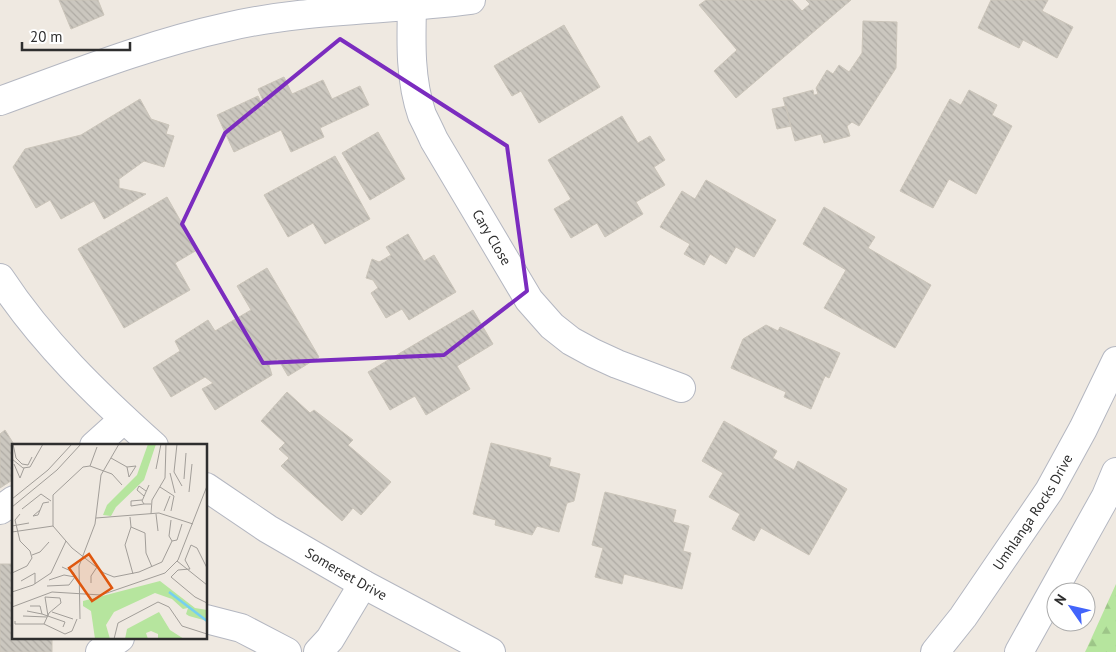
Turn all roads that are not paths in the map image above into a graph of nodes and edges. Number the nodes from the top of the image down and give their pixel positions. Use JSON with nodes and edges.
{"nodes":[{"id":1,"x":471,"y":0,"type":"edge"},
{"id":2,"x":412,"y":7,"type":"junction"},
{"id":3,"x":0,"y":101,"type":"edge"},
{"id":4,"x":0,"y":278,"type":"edge"},
{"id":5,"x":1116,"y":361,"type":"edge"},
{"id":6,"x":680,"y":388,"type":"dead end"},
{"id":7,"x":124,"y":419,"type":"junction"},
{"id":8,"x":96,"y":444,"type":"edge"},
{"id":9,"x":152,"y":444,"type":"edge"},
{"id":10,"x":1116,"y":472,"type":"edge"},
{"id":11,"x":208,"y":488,"type":"edge"},
{"id":12,"x":12,"y":501,"type":"edge"},
{"id":13,"x":0,"y":510,"type":"edge"},
{"id":14,"x":363,"y":584,"type":"junction"},
{"id":15,"x":208,"y":620,"type":"edge"},
{"id":16,"x":117,"y":640,"type":"edge"},
{"id":17,"x":324,"y":645,"type":"edge"},
{"id":18,"x":100,"y":652,"type":"edge"},
{"id":19,"x":287,"y":652,"type":"edge"},
{"id":20,"x":491,"y":652,"type":"edge"},
{"id":21,"x":935,"y":652,"type":"edge"},
{"id":22,"x":1019,"y":652,"type":"edge"}],
"edges":[{"from":1,"to":2,"type":"street"},
{"from":2,"to":3,"type":"street"},
{"from":2,"to":6,"type":"street","name":"Cary Close"},
{"from":4,"to":7,"type":"street"},
{"from":5,"to":21,"type":"street","name":"Umhlanga Rocks Drive"},
{"from":7,"to":8,"type":"street"},
{"from":7,"to":9,"type":"street"},
{"from":10,"to":22,"type":"street"},
{"from":11,"to":14,"type":"street","name":"Somerset Drive"},
{"from":12,"to":13,"type":"street"},
{"from":14,"to":17,"type":"street"},
{"from":14,"to":20,"type":"street","name":"Somerset Drive"},
{"from":15,"to":19,"type":"street"},
{"from":16,"to":18,"type":"street"}]}
